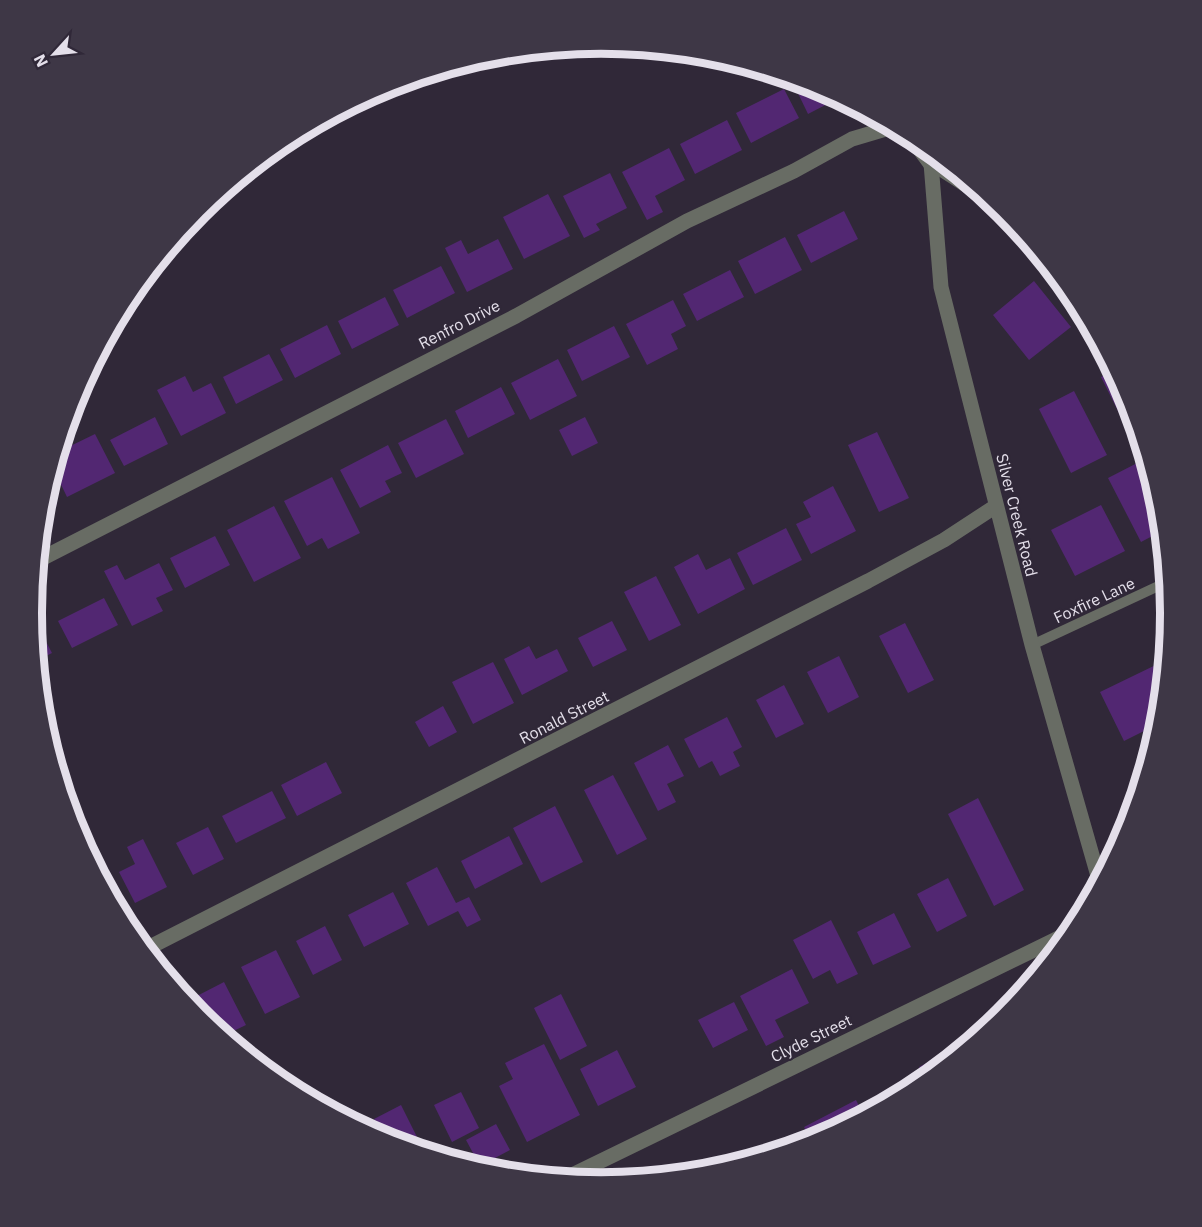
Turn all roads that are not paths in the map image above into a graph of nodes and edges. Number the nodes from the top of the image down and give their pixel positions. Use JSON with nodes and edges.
{"nodes":[{"id":1,"x":882,"y":130,"type":"edge"},
{"id":2,"x":931,"y":163,"type":"edge"},
{"id":3,"x":996,"y":506,"type":"junction"},
{"id":4,"x":45,"y":557,"type":"edge"},
{"id":5,"x":1159,"y":586,"type":"edge"},
{"id":6,"x":1032,"y":645,"type":"junction"},
{"id":7,"x":1097,"y":871,"type":"edge"},
{"id":8,"x":1054,"y":940,"type":"edge"},
{"id":9,"x":152,"y":946,"type":"edge"},
{"id":10,"x":580,"y":1171,"type":"edge"}],
"edges":[{"from":1,"to":4,"type":"street","name":"Renfro Drive"},
{"from":2,"to":3,"type":"street","name":"Silver Creek Road"},
{"from":3,"to":6,"type":"street","name":"Silver Creek Road"},
{"from":3,"to":9,"type":"street","name":"Ronald Street"},
{"from":5,"to":6,"type":"lane","name":"Foxfire Lane"},
{"from":6,"to":7,"type":"street","name":"Silver Creek Road"},
{"from":8,"to":10,"type":"street","name":"Clyde Street"}]}
